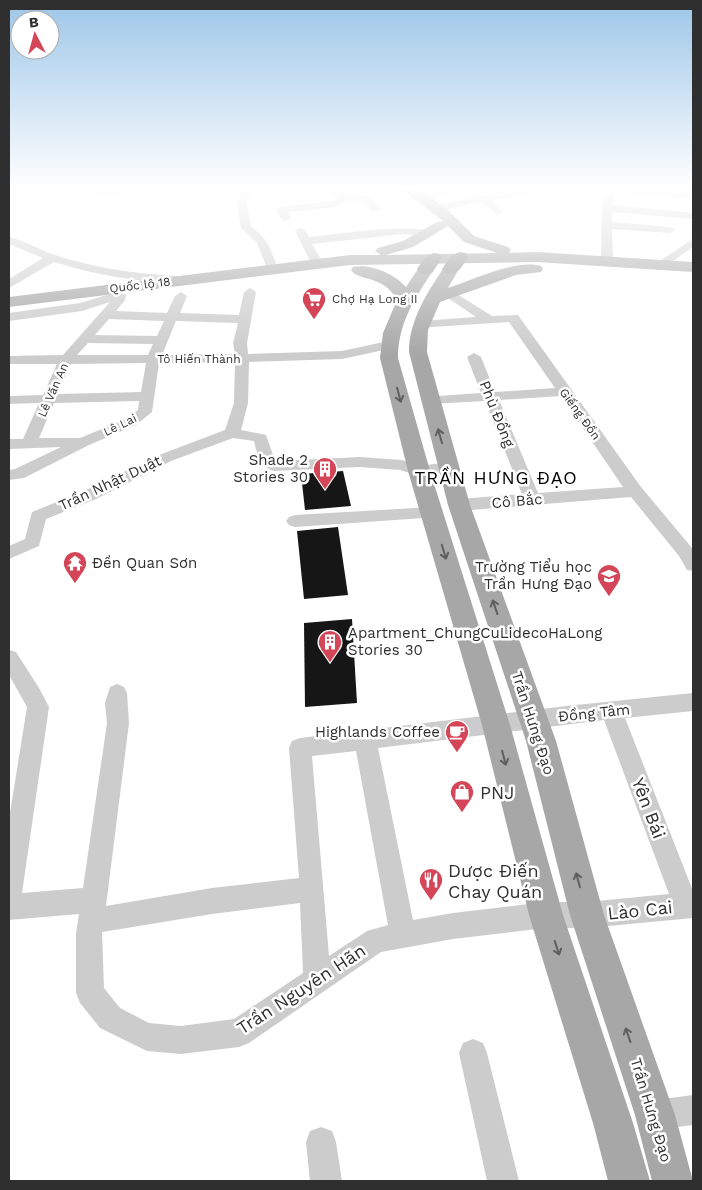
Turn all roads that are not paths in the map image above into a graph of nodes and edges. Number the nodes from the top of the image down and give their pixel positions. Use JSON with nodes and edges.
{"nodes":[{"id":1,"x":17,"y":244,"type":"edge"},
{"id":2,"x":263,"y":244,"type":"edge"},
{"id":3,"x":307,"y":244,"type":"edge"},
{"id":4,"x":406,"y":244,"type":"edge"},
{"id":5,"x":408,"y":244,"type":"edge"},
{"id":6,"x":421,"y":244,"type":"edge"},
{"id":7,"x":435,"y":244,"type":"edge"},
{"id":8,"x":444,"y":244,"type":"edge"},
{"id":9,"x":467,"y":244,"type":"edge"},
{"id":10,"x":480,"y":244,"type":"edge"},
{"id":11,"x":607,"y":244,"type":"edge"},
{"id":12,"x":691,"y":244,"type":"edge"},
{"id":13,"x":52,"y":258,"type":"junction"},
{"id":14,"x":607,"y":261,"type":"junction"},
{"id":15,"x":324,"y":262,"type":"junction"},
{"id":16,"x":456,"y":263,"type":"junction"},
{"id":17,"x":542,"y":263,"type":"junction"},
{"id":18,"x":659,"y":266,"type":"junction"},
{"id":19,"x":693,"y":267,"type":"edge"},
{"id":20,"x":272,"y":269,"type":"junction"},
{"id":21,"x":103,"y":270,"type":"junction"},
{"id":22,"x":359,"y":270,"type":"junction"},
{"id":23,"x":693,"y":276,"type":"edge"},
{"id":24,"x":11,"y":281,"type":"edge"},
{"id":25,"x":180,"y":288,"type":"junction"},
{"id":26,"x":250,"y":292,"type":"dead end"},
{"id":27,"x":84,"y":295,"type":"junction"},
{"id":28,"x":120,"y":295,"type":"junction"},
{"id":29,"x":442,"y":296,"type":"junction"},
{"id":30,"x":405,"y":299,"type":"junction"},
{"id":31,"x":10,"y":311,"type":"edge"},
{"id":32,"x":104,"y":315,"type":"junction"},
{"id":33,"x":172,"y":318,"type":"junction"},
{"id":34,"x":244,"y":319,"type":"junction"},
{"id":35,"x":490,"y":320,"type":"junction"},
{"id":36,"x":83,"y":339,"type":"junction"},
{"id":37,"x":162,"y":340,"type":"junction"},
{"id":38,"x":404,"y":342,"type":"junction"},
{"id":39,"x":474,"y":357,"type":"dead end"},
{"id":40,"x":242,"y":358,"type":"junction"},
{"id":41,"x":153,"y":359,"type":"junction"},
{"id":42,"x":9,"y":360,"type":"edge"},
{"id":43,"x":66,"y":360,"type":"junction"},
{"id":44,"x":564,"y":392,"type":"junction"},
{"id":45,"x":147,"y":396,"type":"junction"},
{"id":46,"x":490,"y":397,"type":"junction"},
{"id":47,"x":48,"y":399,"type":"junction"},
{"id":48,"x":9,"y":400,"type":"edge"},
{"id":49,"x":429,"y":400,"type":"junction"},
{"id":50,"x":232,"y":433,"type":"junction"},
{"id":51,"x":84,"y":442,"type":"junction"},
{"id":52,"x":29,"y":443,"type":"junction"},
{"id":53,"x":9,"y":444,"type":"edge"},
{"id":54,"x":448,"y":467,"type":"junction"},
{"id":55,"x":419,"y":472,"type":"junction"},
{"id":56,"x":9,"y":475,"type":"edge"},
{"id":57,"x":635,"y":491,"type":"junction"},
{"id":58,"x":532,"y":499,"type":"junction"},
{"id":59,"x":459,"y":505,"type":"junction"},
{"id":60,"x":432,"y":512,"type":"junction"},
{"id":61,"x":295,"y":522,"type":"dead end"},
{"id":62,"x":9,"y":553,"type":"edge"},
{"id":63,"x":693,"y":565,"type":"edge"},
{"id":64,"x":9,"y":658,"type":"edge"},
{"id":65,"x":117,"y":693,"type":"dead end"},
{"id":66,"x":693,"y":702,"type":"edge"},
{"id":67,"x":612,"y":712,"type":"junction"},
{"id":68,"x":534,"y":720,"type":"junction"},
{"id":69,"x":496,"y":725,"type":"junction"},
{"id":70,"x":365,"y":740,"type":"junction"},
{"id":71,"x":312,"y":889,"type":"junction"},
{"id":72,"x":9,"y":893,"type":"edge"},
{"id":73,"x":690,"y":905,"type":"edge"},
{"id":74,"x":9,"y":907,"type":"edge"},
{"id":75,"x":92,"y":911,"type":"junction"},
{"id":76,"x":546,"y":915,"type":"junction"},
{"id":77,"x":587,"y":915,"type":"junction"},
{"id":78,"x":403,"y":935,"type":"junction"},
{"id":79,"x":317,"y":980,"type":"junction"},
{"id":80,"x":473,"y":1053,"type":"dead end"},
{"id":81,"x":693,"y":1110,"type":"edge"},
{"id":82,"x":655,"y":1116,"type":"junction"},
{"id":83,"x":321,"y":1142,"type":"dead end"},
{"id":84,"x":326,"y":1181,"type":"edge"},
{"id":85,"x":503,"y":1181,"type":"edge"},
{"id":86,"x":629,"y":1181,"type":"edge"},
{"id":87,"x":674,"y":1181,"type":"edge"}],
"edges":[{"from":1,"to":13,"type":"street"},
{"from":2,"to":20,"type":"street"},
{"from":3,"to":15,"type":"street"},
{"from":4,"to":15,"type":"main road","name":"Quốc lộ 18"},
{"from":5,"to":15,"type":"main road"},
{"from":6,"to":22,"type":"main road","name":"Quốc lộ 18"},
{"from":7,"to":30,"type":"main road","name":"Trần Hưng Đạo"},
{"from":8,"to":16,"type":"main road","name":"Quốc lộ 18"},
{"from":9,"to":16,"type":"main road"},
{"from":10,"to":17,"type":"main road"},
{"from":11,"to":14,"type":"street"},
{"from":12,"to":18,"type":"street"},
{"from":13,"to":21,"type":"street"},
{"from":13,"to":24,"type":"street"},
{"from":14,"to":17,"type":"main road"},
{"from":14,"to":18,"type":"main road"},
{"from":15,"to":20,"type":"main road","name":"Quốc lộ 18"},
{"from":16,"to":17,"type":"main road","name":"Quốc lộ 18"},
{"from":16,"to":29,"type":"main road"},
{"from":17,"to":23,"type":"main road"},
{"from":17,"to":29,"type":"main road"},
{"from":18,"to":19,"type":"main road"},
{"from":20,"to":25,"type":"main road","name":"Quốc lộ 18"},
{"from":21,"to":25,"type":"street"},
{"from":21,"to":27,"type":"street"},
{"from":22,"to":28,"type":"main road","name":"Quốc lộ 18"},
{"from":22,"to":30,"type":"main road"},
{"from":25,"to":27,"type":"main road","name":"Quốc lộ 18"},
{"from":25,"to":33,"type":"street","name":"Lê Lai"},
{"from":26,"to":34,"type":"street"},
{"from":27,"to":28,"type":"main road","name":"Quốc lộ 18"},
{"from":27,"to":31,"type":"main road","name":"Quốc lộ 18"},
{"from":28,"to":31,"type":"street"},
{"from":28,"to":32,"type":"street","name":"Lê Văn An"},
{"from":29,"to":35,"type":"street"},
{"from":29,"to":38,"type":"main road"},
{"from":30,"to":38,"type":"main road","name":"Trần Hưng Đạo"},
{"from":32,"to":33,"type":"street"},
{"from":32,"to":36,"type":"street","name":"Lê Văn An"},
{"from":33,"to":34,"type":"street"},
{"from":33,"to":37,"type":"street","name":"Lê Lai"},
{"from":34,"to":40,"type":"street"},
{"from":35,"to":38,"type":"street","name":"Tô Hiến Thành"},
{"from":35,"to":44,"type":"street","name":"Giếng Đồn"},
{"from":36,"to":37,"type":"street"},
{"from":36,"to":43,"type":"street","name":"Lê Văn An"},
{"from":37,"to":41,"type":"street","name":"Lê Lai"},
{"from":38,"to":40,"type":"street","name":"Tô Hiến Thành"},
{"from":38,"to":49,"type":"main road","name":"Trần Hưng Đạo"},
{"from":38,"to":55,"type":"main road","name":"Trần Hưng Đạo","one_way":true},
{"from":39,"to":46,"type":"street","name":"Phù Đổng"},
{"from":40,"to":41,"type":"street","name":"Tô Hiến Thành"},
{"from":40,"to":50,"type":"street"},
{"from":41,"to":43,"type":"street","name":"Tô Hiến Thành"},
{"from":41,"to":45,"type":"street","name":"Lê Lai"},
{"from":42,"to":43,"type":"street","name":"Tô Hiến Thành"},
{"from":43,"to":47,"type":"street","name":"Lê Văn An"},
{"from":44,"to":46,"type":"street"},
{"from":44,"to":57,"type":"street","name":"Giếng Đồn"},
{"from":45,"to":47,"type":"street"},
{"from":45,"to":51,"type":"street","name":"Lê Lai"},
{"from":46,"to":49,"type":"street"},
{"from":46,"to":58,"type":"street","name":"Phù Đổng"},
{"from":47,"to":48,"type":"street"},
{"from":47,"to":52,"type":"street","name":"Lê Văn An"},
{"from":54,"to":49,"type":"main road","name":"Trần Hưng Đạo","one_way":true},
{"from":50,"to":55,"type":"street"},
{"from":50,"to":62,"type":"street","name":"Trần Nhật Duật"},
{"from":51,"to":52,"type":"street"},
{"from":51,"to":56,"type":"street","name":"Lê Lai"},
{"from":52,"to":53,"type":"street"},
{"from":54,"to":55,"type":"street"},
{"from":54,"to":59,"type":"main road","name":"Trần Hưng Đạo"},
{"from":55,"to":60,"type":"main road","name":"Trần Hưng Đạo"},
{"from":57,"to":58,"type":"street","name":"Cô Bắc"},
{"from":57,"to":63,"type":"street","name":"Giếng Đồn"},
{"from":58,"to":59,"type":"street","name":"Cô Bắc"},
{"from":68,"to":59,"type":"main road","name":"Trần Hưng Đạo","one_way":true},
{"from":60,"to":61,"type":"street"},
{"from":60,"to":69,"type":"main road","name":"Trần Hưng Đạo","one_way":true},
{"from":64,"to":72,"type":"street"},
{"from":65,"to":75,"type":"street","name":"Trần Nguyên Hãn"},
{"from":66,"to":67,"type":"street","name":"Đồng Tâm"},
{"from":67,"to":68,"type":"street","name":"Đồng Tâm"},
{"from":67,"to":73,"type":"street","name":"Yên Bái"},
{"from":68,"to":69,"type":"street","name":"Đồng Tâm"},
{"from":77,"to":68,"type":"main road","name":"Trần Hưng Đạo","one_way":true},
{"from":69,"to":70,"type":"street","name":"Đồng Tâm"},
{"from":69,"to":76,"type":"main road","name":"Trần Hưng Đạo","one_way":true},
{"from":70,"to":71,"type":"street","name":"Đồng Tâm"},
{"from":70,"to":78,"type":"street"},
{"from":71,"to":75,"type":"street"},
{"from":71,"to":79,"type":"street"},
{"from":73,"to":77,"type":"street","name":"Lào Cai"},
{"from":74,"to":75,"type":"street"},
{"from":75,"to":79,"type":"street","name":"Trần Nguyên Hãn"},
{"from":76,"to":77,"type":"street","name":"Trần Nguyên Hãn"},
{"from":76,"to":78,"type":"street","name":"Trần Nguyên Hãn"},
{"from":76,"to":86,"type":"main road","name":"Trần Hưng Đạo","one_way":true},
{"from":82,"to":77,"type":"main road","name":"Trần Hưng Đạo","one_way":true},
{"from":78,"to":79,"type":"street","name":"Trần Nguyên Hãn"},
{"from":80,"to":85,"type":"street"},
{"from":81,"to":82,"type":"street"},
{"from":82,"to":87,"type":"main road","name":"Trần Hưng Đạo"},
{"from":83,"to":84,"type":"street"}]}
